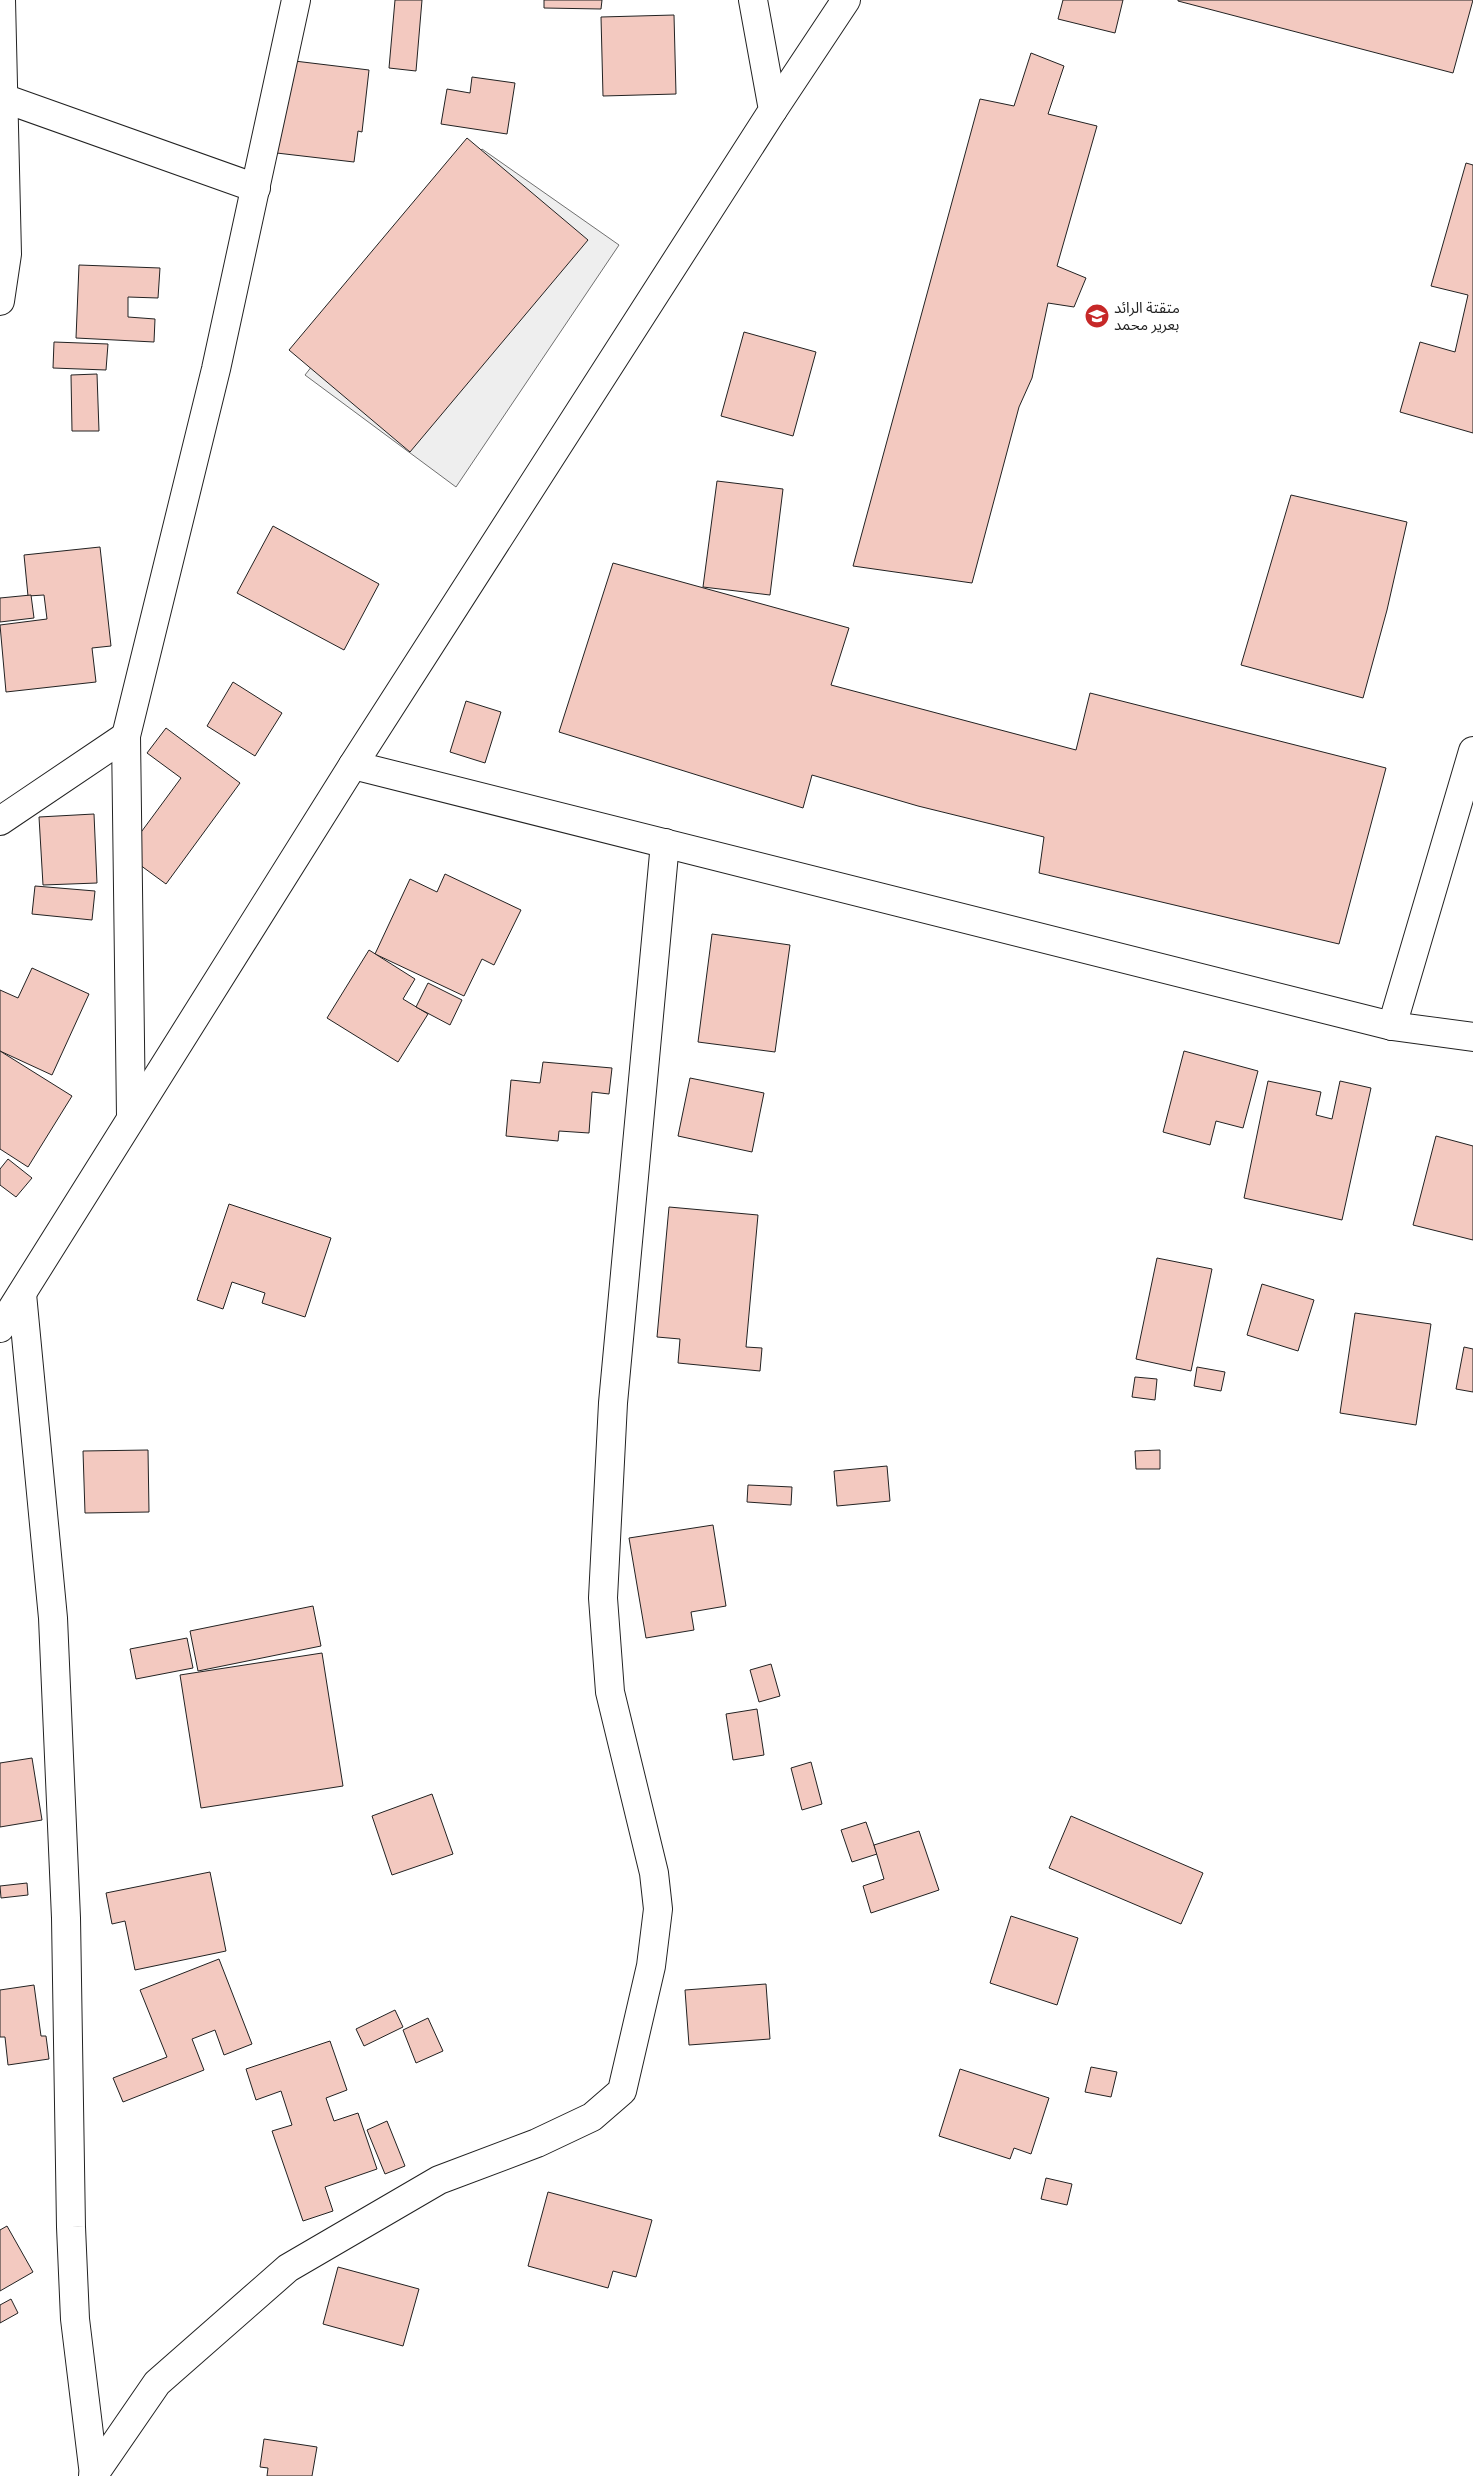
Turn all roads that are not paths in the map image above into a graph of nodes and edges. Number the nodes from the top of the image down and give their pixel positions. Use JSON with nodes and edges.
{"nodes":[{"id":1,"x":1,"y":0,"type":"edge"},
{"id":2,"x":296,"y":0,"type":"edge"},
{"id":3,"x":753,"y":0,"type":"edge"},
{"id":4,"x":846,"y":0,"type":"edge"},
{"id":5,"x":2,"y":97,"type":"edge"},
{"id":6,"x":773,"y":110,"type":"junction"},
{"id":7,"x":256,"y":188,"type":"junction"},
{"id":8,"x":3,"y":255,"type":"edge"},
{"id":9,"x":0,"y":301,"type":"edge"},
{"id":10,"x":126,"y":736,"type":"junction"},
{"id":11,"x":1473,"y":751,"type":"edge"},
{"id":12,"x":353,"y":765,"type":"junction"},
{"id":13,"x":0,"y":821,"type":"edge"},
{"id":14,"x":665,"y":843,"type":"junction"},
{"id":15,"x":1392,"y":1026,"type":"junction"},
{"id":16,"x":1473,"y":1037,"type":"edge"},
{"id":17,"x":131,"y":1117,"type":"junction"},
{"id":18,"x":22,"y":1294,"type":"junction"},
{"id":19,"x":0,"y":1328,"type":"edge"},
{"id":20,"x":93,"y":2476,"type":"edge"}],
"edges":[{"from":1,"to":5,"type":"street"},
{"from":2,"to":7,"type":"street"},
{"from":3,"to":6,"type":"street"},
{"from":4,"to":6,"type":"street"},
{"from":5,"to":7,"type":"street"},
{"from":5,"to":8,"type":"street"},
{"from":6,"to":12,"type":"street"},
{"from":7,"to":10,"type":"street"},
{"from":8,"to":9,"type":"street"},
{"from":10,"to":13,"type":"street"},
{"from":10,"to":17,"type":"street"},
{"from":11,"to":15,"type":"street"},
{"from":12,"to":14,"type":"street"},
{"from":12,"to":17,"type":"street"},
{"from":14,"to":15,"type":"street"},
{"from":14,"to":20,"type":"street"},
{"from":15,"to":16,"type":"street"},
{"from":17,"to":18,"type":"street"},
{"from":18,"to":19,"type":"street"},
{"from":18,"to":20,"type":"street"}]}
